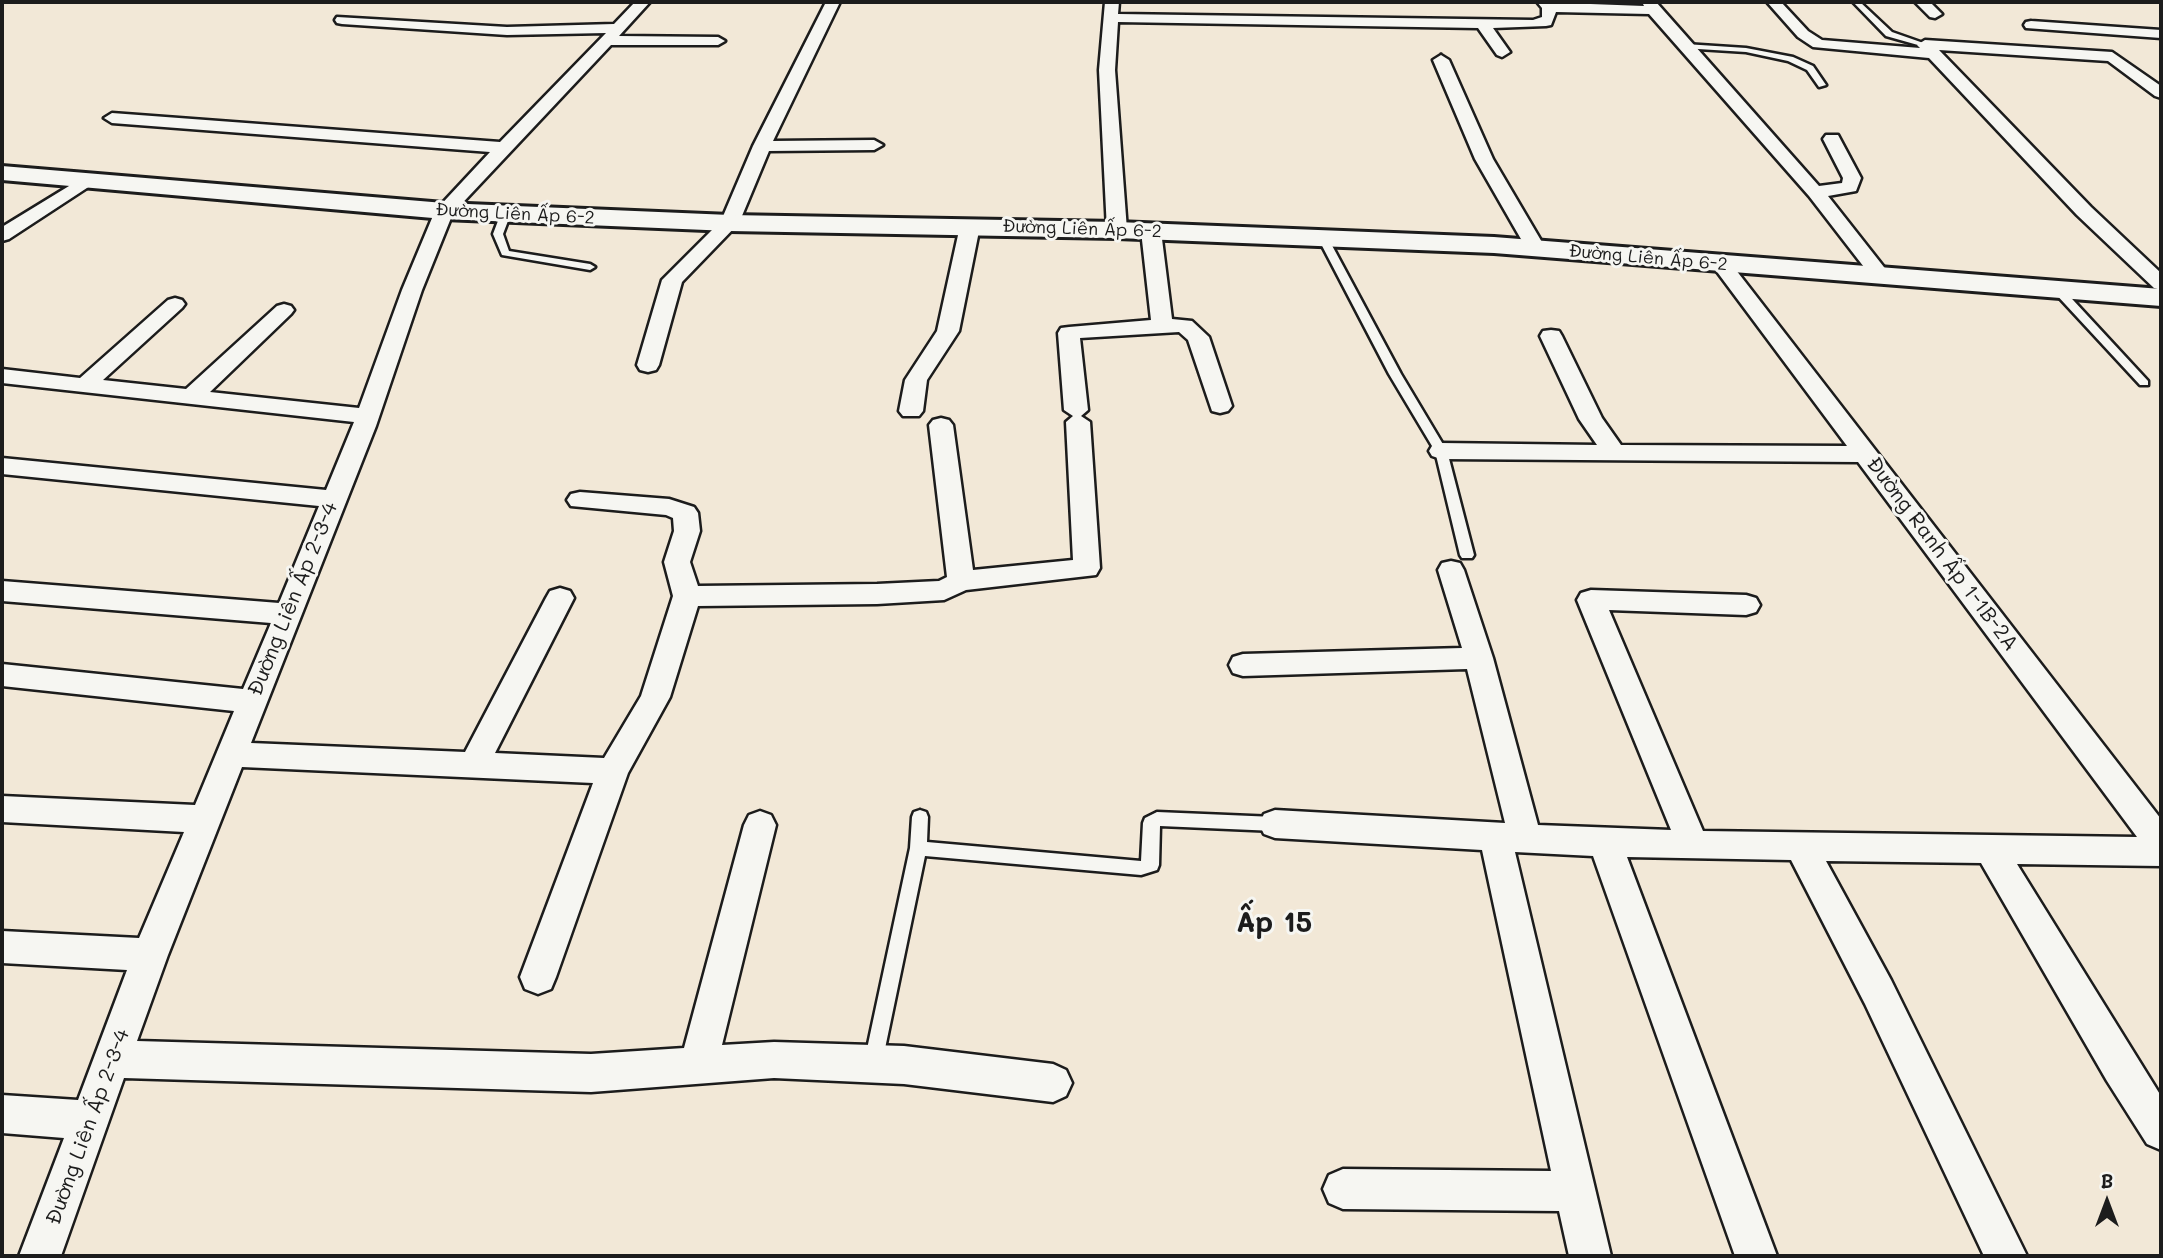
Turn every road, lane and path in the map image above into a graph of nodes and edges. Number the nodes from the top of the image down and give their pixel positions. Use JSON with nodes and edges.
{"nodes":[{"id":1,"x":643,"y":2,"type":"edge"},
{"id":2,"x":834,"y":2,"type":"edge"},
{"id":3,"x":1275,"y":2,"type":"edge"},
{"id":4,"x":1368,"y":2,"type":"edge"},
{"id":5,"x":1774,"y":2,"type":"edge"},
{"id":6,"x":1856,"y":2,"type":"edge"},
{"id":7,"x":1922,"y":2,"type":"edge"},
{"id":8,"x":1546,"y":5,"type":"edge"},
{"id":9,"x":1651,"y":6,"type":"edge"},
{"id":10,"x":1112,"y":10,"type":"edge"},
{"id":11,"x":1935,"y":14,"type":"dead end"},
{"id":12,"x":342,"y":20,"type":"dead end"},
{"id":13,"x":1282,"y":21,"type":"junction"},
{"id":14,"x":1375,"y":22,"type":"junction"},
{"id":15,"x":1483,"y":23,"type":"junction"},
{"id":16,"x":2031,"y":25,"type":"dead end"},
{"id":17,"x":612,"y":34,"type":"junction"},
{"id":18,"x":2161,"y":34,"type":"edge"},
{"id":19,"x":718,"y":40,"type":"dead end"},
{"id":20,"x":1685,"y":46,"type":"junction"},
{"id":21,"x":1929,"y":49,"type":"junction"},
{"id":22,"x":1502,"y":52,"type":"dead end"},
{"id":23,"x":1441,"y":60,"type":"dead end"},
{"id":24,"x":2141,"y":78,"type":"junction"},
{"id":25,"x":2161,"y":79,"type":"edge"},
{"id":26,"x":1822,"y":85,"type":"dead end"},
{"id":27,"x":2161,"y":93,"type":"edge"},
{"id":28,"x":112,"y":118,"type":"dead end"},
{"id":29,"x":1832,"y":139,"type":"dead end"},
{"id":30,"x":874,"y":145,"type":"dead end"},
{"id":31,"x":762,"y":146,"type":"junction"},
{"id":32,"x":504,"y":148,"type":"junction"},
{"id":33,"x":2,"y":173,"type":"edge"},
{"id":34,"x":87,"y":180,"type":"junction"},
{"id":35,"x":1815,"y":192,"type":"junction"},
{"id":36,"x":444,"y":211,"type":"junction"},
{"id":37,"x":506,"y":213,"type":"junction"},
{"id":38,"x":730,"y":223,"type":"junction"},
{"id":39,"x":970,"y":226,"type":"junction"},
{"id":40,"x":1117,"y":230,"type":"junction"},
{"id":41,"x":1151,"y":231,"type":"junction"},
{"id":42,"x":2,"y":234,"type":"edge"},
{"id":43,"x":1323,"y":238,"type":"junction"},
{"id":44,"x":1536,"y":249,"type":"junction"},
{"id":45,"x":1722,"y":265,"type":"junction"},
{"id":46,"x":590,"y":267,"type":"dead end"},
{"id":47,"x":1881,"y":276,"type":"junction"},
{"id":48,"x":2161,"y":285,"type":"edge"},
{"id":49,"x":2057,"y":289,"type":"junction"},
{"id":50,"x":2161,"y":298,"type":"edge"},
{"id":51,"x":175,"y":304,"type":"dead end"},
{"id":52,"x":284,"y":310,"type":"dead end"},
{"id":53,"x":1162,"y":325,"type":"junction"},
{"id":54,"x":1551,"y":336,"type":"dead end"},
{"id":55,"x":648,"y":365,"type":"dead end"},
{"id":56,"x":2,"y":376,"type":"edge"},
{"id":57,"x":2144,"y":383,"type":"dead end"},
{"id":58,"x":85,"y":385,"type":"junction"},
{"id":59,"x":191,"y":397,"type":"junction"},
{"id":60,"x":1220,"y":406,"type":"dead end"},
{"id":61,"x":911,"y":411,"type":"dead end"},
{"id":62,"x":368,"y":416,"type":"junction"},
{"id":63,"x":942,"y":425,"type":"dead end"},
{"id":64,"x":1441,"y":451,"type":"junction"},
{"id":65,"x":1615,"y":453,"type":"junction"},
{"id":66,"x":1866,"y":454,"type":"junction"},
{"id":67,"x":2,"y":466,"type":"edge"},
{"id":68,"x":334,"y":499,"type":"junction"},
{"id":69,"x":580,"y":500,"type":"dead end"},
{"id":70,"x":1459,"y":562,"type":"joint"},
{"id":71,"x":961,"y":581,"type":"junction"},
{"id":72,"x":2,"y":591,"type":"edge"},
{"id":73,"x":687,"y":596,"type":"junction"},
{"id":74,"x":560,"y":598,"type":"dead end"},
{"id":75,"x":1746,"y":605,"type":"dead end"},
{"id":76,"x":287,"y":614,"type":"junction"},
{"id":77,"x":1479,"y":658,"type":"junction"},
{"id":78,"x":1244,"y":665,"type":"dead end"},
{"id":79,"x":2,"y":675,"type":"edge"},
{"id":80,"x":252,"y":701,"type":"junction"},
{"id":81,"x":230,"y":754,"type":"junction"},
{"id":82,"x":474,"y":765,"type":"junction"},
{"id":83,"x":613,"y":771,"type":"junction"},
{"id":84,"x":2,"y":809,"type":"edge"},
{"id":85,"x":920,"y":817,"type":"dead end"},
{"id":86,"x":204,"y":820,"type":"junction"},
{"id":87,"x":1275,"y":824,"type":"joint"},
{"id":88,"x":760,"y":825,"type":"dead end"},
{"id":89,"x":1510,"y":837,"type":"junction"},
{"id":90,"x":1605,"y":843,"type":"junction"},
{"id":91,"x":2161,"y":844,"type":"edge"},
{"id":92,"x":1693,"y":845,"type":"junction"},
{"id":93,"x":918,"y":848,"type":"junction"},
{"id":94,"x":1802,"y":848,"type":"junction"},
{"id":95,"x":1991,"y":851,"type":"junction"},
{"id":96,"x":2161,"y":852,"type":"edge"},
{"id":97,"x":2,"y":947,"type":"edge"},
{"id":98,"x":150,"y":955,"type":"junction"},
{"id":99,"x":538,"y":977,"type":"dead end"},
{"id":100,"x":114,"y":1059,"type":"junction"},
{"id":101,"x":873,"y":1064,"type":"junction"},
{"id":102,"x":698,"y":1065,"type":"junction"},
{"id":103,"x":1053,"y":1083,"type":"dead end"},
{"id":104,"x":2,"y":1114,"type":"edge"},
{"id":105,"x":91,"y":1120,"type":"junction"},
{"id":106,"x":2161,"y":1130,"type":"edge"},
{"id":107,"x":1343,"y":1189,"type":"dead end"},
{"id":108,"x":1574,"y":1191,"type":"junction"},
{"id":109,"x":40,"y":1256,"type":"edge"},
{"id":110,"x":1590,"y":1256,"type":"edge"},
{"id":111,"x":1756,"y":1256,"type":"edge"},
{"id":112,"x":2006,"y":1256,"type":"edge"}],
"edges":[{"from":1,"to":17,"type":"street","name":"Đường Liên Ấp 2-3-4"},
{"from":2,"to":31,"type":"street"},
{"from":3,"to":13,"type":"street"},
{"from":4,"to":14,"type":"street"},
{"from":5,"to":21,"type":"street"},
{"from":6,"to":21,"type":"lane"},
{"from":7,"to":11,"type":"street"},
{"from":8,"to":9,"type":"street"},
{"from":8,"to":15,"type":"street"},
{"from":9,"to":20,"type":"street"},
{"from":10,"to":13,"type":"street"},
{"from":10,"to":40,"type":"street"},
{"from":12,"to":17,"type":"street"},
{"from":13,"to":14,"type":"street"},
{"from":14,"to":15,"type":"street"},
{"from":15,"to":22,"type":"street"},
{"from":16,"to":18,"type":"street"},
{"from":17,"to":19,"type":"street"},
{"from":17,"to":32,"type":"street","name":"Đường Liên Ấp 2-3-4"},
{"from":20,"to":26,"type":"lane"},
{"from":20,"to":35,"type":"street"},
{"from":21,"to":24,"type":"street"},
{"from":21,"to":48,"type":"street"},
{"from":23,"to":44,"type":"street"},
{"from":24,"to":25,"type":"street"},
{"from":24,"to":27,"type":"street"},
{"from":28,"to":32,"type":"street"},
{"from":29,"to":35,"type":"street"},
{"from":30,"to":31,"type":"street"},
{"from":31,"to":38,"type":"street"},
{"from":32,"to":36,"type":"street","name":"Đường Liên Ấp 2-3-4"},
{"from":33,"to":34,"type":"street","name":"Đường Liên Ấp 6-2"},
{"from":34,"to":36,"type":"street","name":"Đường Liên Ấp 6-2"},
{"from":34,"to":42,"type":"street"},
{"from":35,"to":47,"type":"street"},
{"from":36,"to":37,"type":"street","name":"Đường Liên Ấp 6-2"},
{"from":36,"to":62,"type":"street","name":"Đường Liên Ấp 2-3-4"},
{"from":37,"to":38,"type":"street","name":"Đường Liên Ấp 6-2"},
{"from":37,"to":46,"type":"lane"},
{"from":38,"to":39,"type":"street","name":"Đường Liên Ấp 6-2"},
{"from":38,"to":55,"type":"street"},
{"from":39,"to":40,"type":"street","name":"Đường Liên Ấp 6-2"},
{"from":39,"to":61,"type":"street"},
{"from":40,"to":41,"type":"street","name":"Đường Liên Ấp 6-2"},
{"from":41,"to":43,"type":"street","name":"Đường Liên Ấp 6-2"},
{"from":41,"to":53,"type":"street"},
{"from":43,"to":44,"type":"street","name":"Đường Liên Ấp 6-2"},
{"from":43,"to":64,"type":"lane"},
{"from":44,"to":45,"type":"street","name":"Đường Liên Ấp 6-2"},
{"from":45,"to":47,"type":"street","name":"Đường Liên Ấp 6-2"},
{"from":45,"to":66,"type":"street","name":"Đường Ranh Ấp 1-1B-2A"},
{"from":47,"to":49,"type":"street","name":"Đường Liên Ấp 6-2"},
{"from":49,"to":50,"type":"street","name":"Đường Liên Ấp 6-2"},
{"from":49,"to":57,"type":"lane"},
{"from":51,"to":58,"type":"street"},
{"from":52,"to":59,"type":"street"},
{"from":53,"to":60,"type":"street"},
{"from":53,"to":71,"type":"street"},
{"from":54,"to":65,"type":"street"},
{"from":56,"to":58,"type":"street"},
{"from":58,"to":59,"type":"street"},
{"from":59,"to":62,"type":"street"},
{"from":62,"to":68,"type":"street","name":"Đường Liên Ấp 2-3-4"},
{"from":63,"to":71,"type":"street"},
{"from":64,"to":65,"type":"street"},
{"from":64,"to":70,"type":"lane"},
{"from":65,"to":66,"type":"street"},
{"from":66,"to":91,"type":"street","name":"Đường Ranh Ấp 1-1B-2A"},
{"from":67,"to":68,"type":"street"},
{"from":68,"to":76,"type":"street","name":"Đường Liên Ấp 2-3-4"},
{"from":69,"to":73,"type":"street"},
{"from":70,"to":77,"type":"street"},
{"from":71,"to":73,"type":"street"},
{"from":72,"to":76,"type":"street"},
{"from":73,"to":83,"type":"street"},
{"from":74,"to":82,"type":"street"},
{"from":75,"to":92,"type":"street"},
{"from":76,"to":80,"type":"street","name":"Đường Liên Ấp 2-3-4"},
{"from":77,"to":78,"type":"street"},
{"from":77,"to":89,"type":"street"},
{"from":79,"to":80,"type":"street"},
{"from":80,"to":81,"type":"street","name":"Đường Liên Ấp 2-3-4"},
{"from":81,"to":82,"type":"street"},
{"from":81,"to":86,"type":"street","name":"Đường Liên Ấp 2-3-4"},
{"from":82,"to":83,"type":"street"},
{"from":83,"to":99,"type":"street"},
{"from":84,"to":86,"type":"street"},
{"from":85,"to":93,"type":"lane"},
{"from":86,"to":98,"type":"street","name":"Đường Liên Ấp 2-3-4"},
{"from":87,"to":89,"type":"street"},
{"from":87,"to":93,"type":"lane"},
{"from":88,"to":102,"type":"street"},
{"from":89,"to":90,"type":"street"},
{"from":89,"to":108,"type":"street"},
{"from":90,"to":92,"type":"street"},
{"from":90,"to":111,"type":"street"},
{"from":92,"to":94,"type":"street"},
{"from":93,"to":101,"type":"lane"},
{"from":94,"to":95,"type":"street"},
{"from":94,"to":112,"type":"street"},
{"from":95,"to":96,"type":"street"},
{"from":95,"to":106,"type":"street"},
{"from":97,"to":98,"type":"street"},
{"from":98,"to":100,"type":"street","name":"Đường Liên Ấp 2-3-4"},
{"from":100,"to":102,"type":"street"},
{"from":100,"to":105,"type":"street","name":"Đường Liên Ấp 2-3-4"},
{"from":101,"to":102,"type":"street"},
{"from":101,"to":103,"type":"street"},
{"from":104,"to":105,"type":"street"},
{"from":105,"to":109,"type":"street","name":"Đường Liên Ấp 2-3-4"},
{"from":107,"to":108,"type":"street"},
{"from":108,"to":110,"type":"street"}]}
